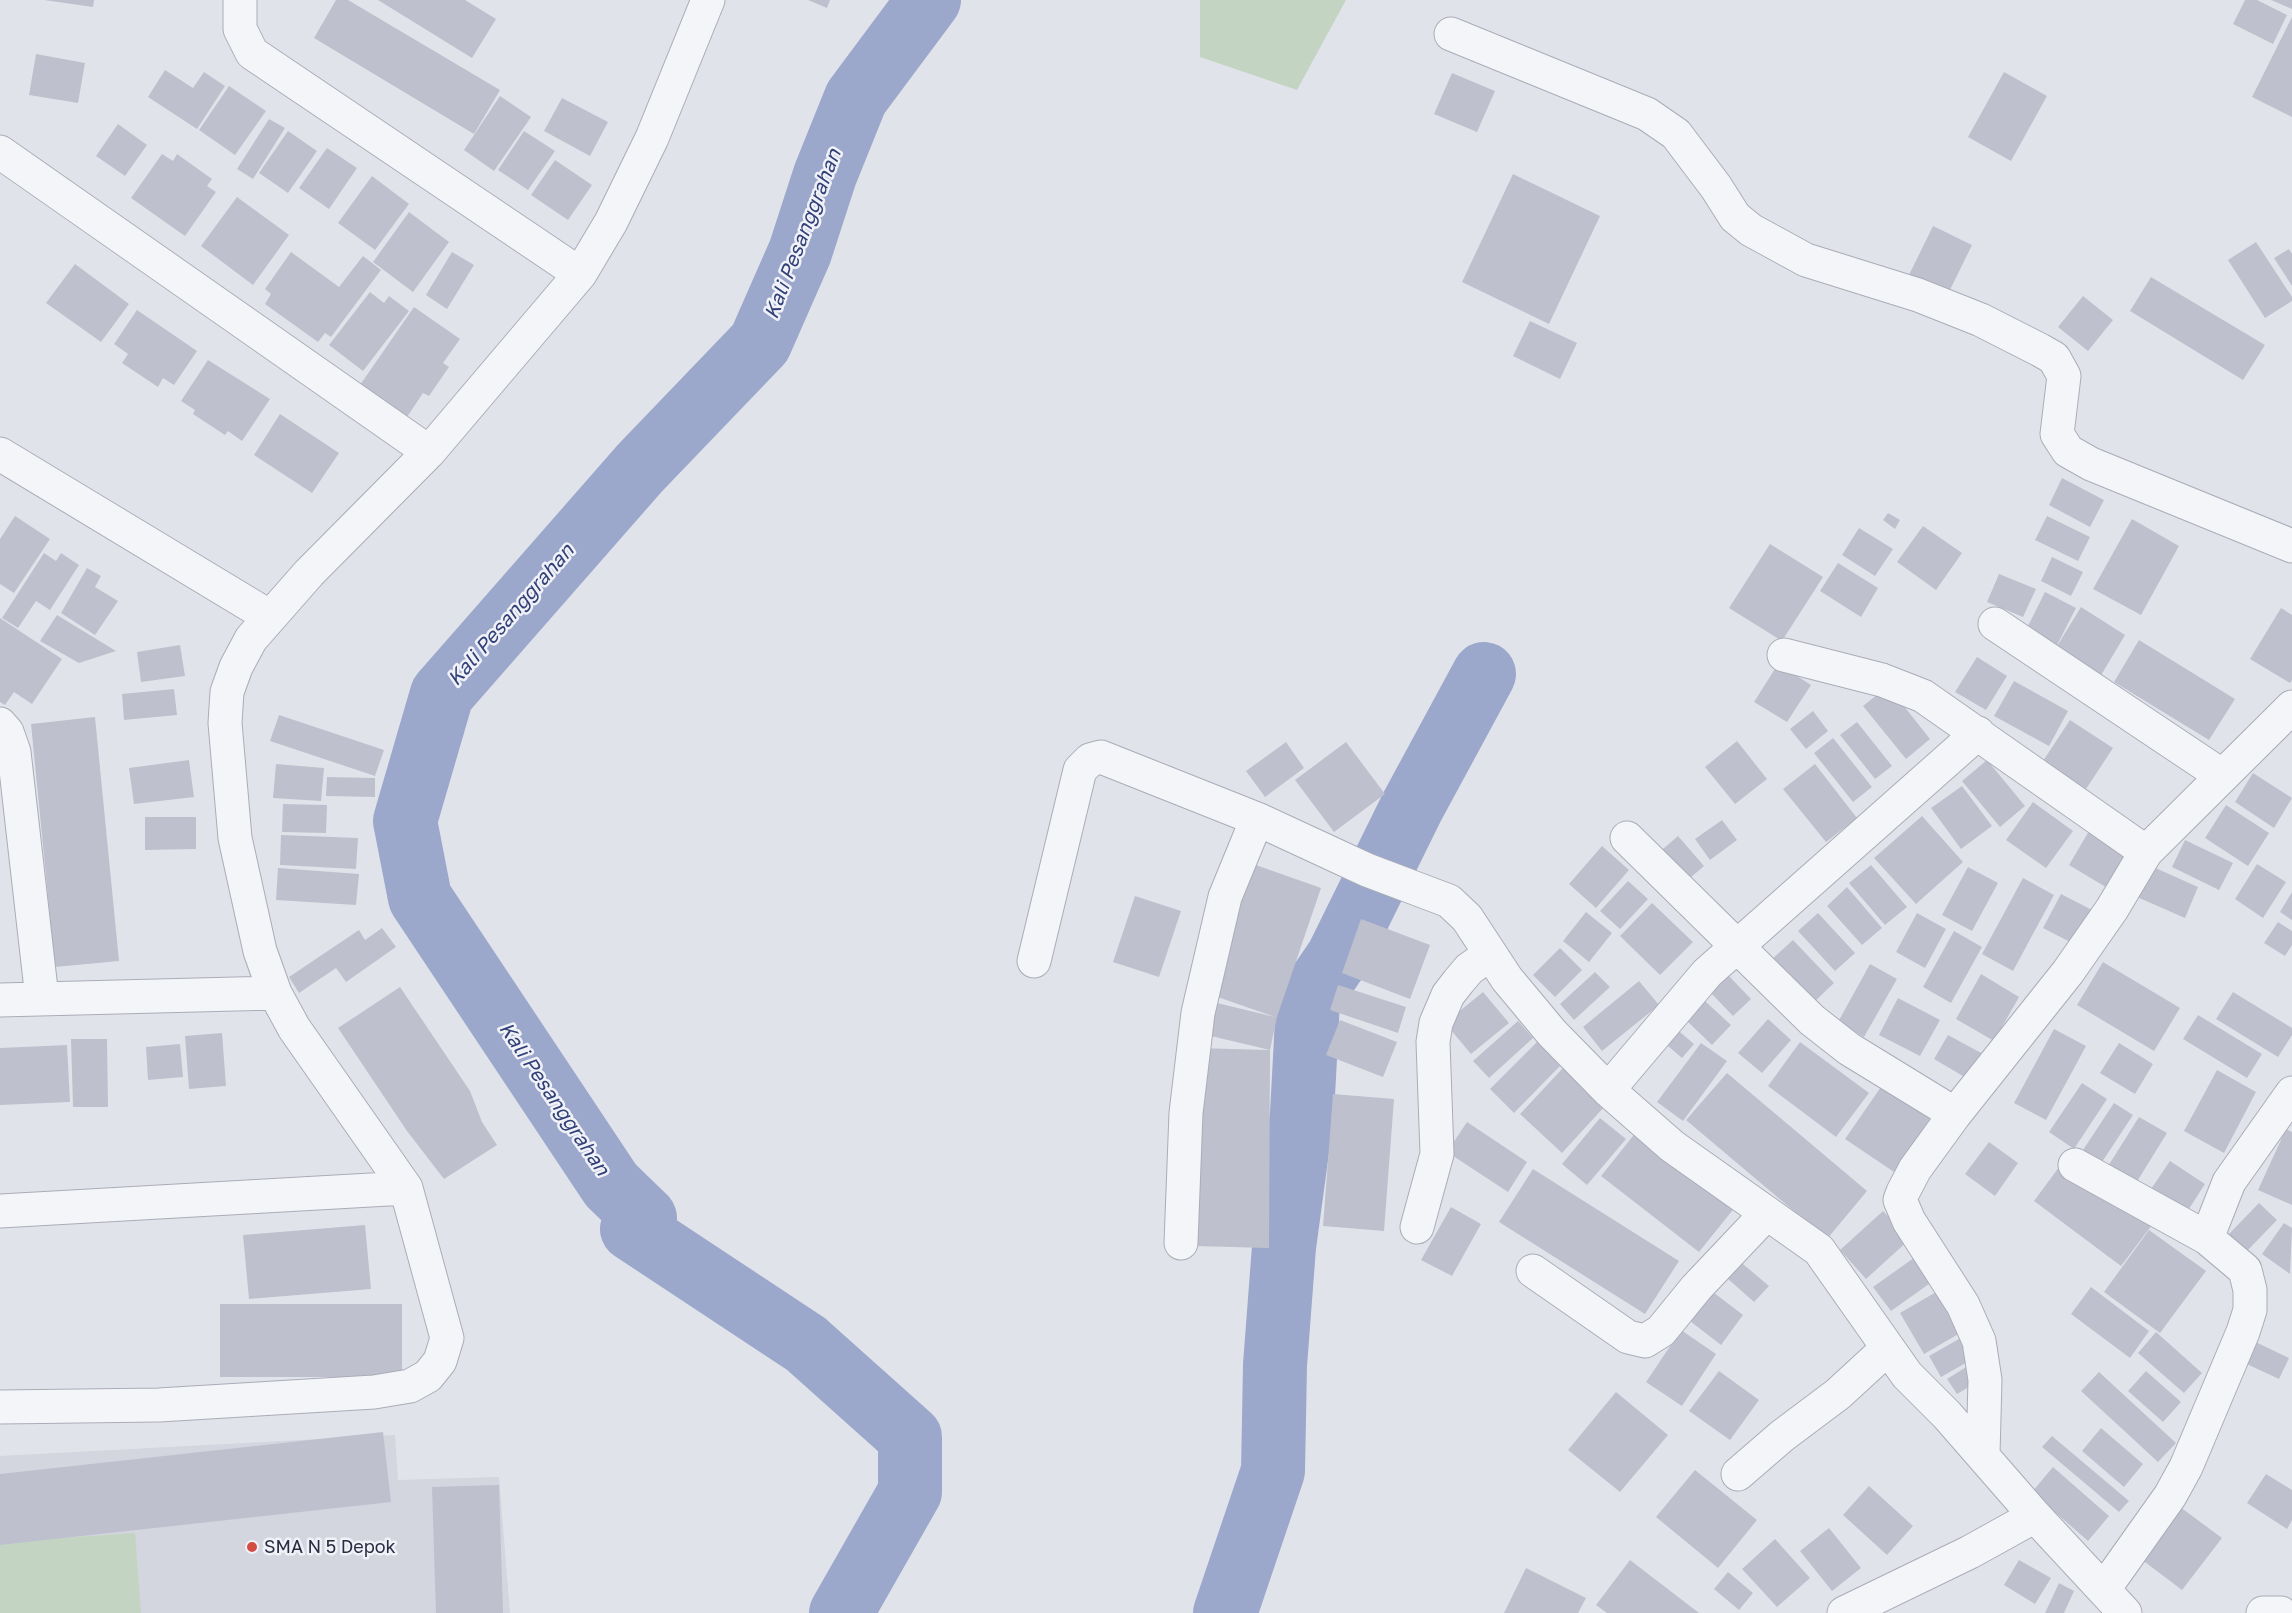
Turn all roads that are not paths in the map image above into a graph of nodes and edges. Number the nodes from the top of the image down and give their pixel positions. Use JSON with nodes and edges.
{"nodes":[{"id":1,"x":240,"y":0,"type":"edge"},
{"id":2,"x":708,"y":0,"type":"edge"},
{"id":3,"x":1452,"y":34,"type":"dead end"},
{"id":4,"x":0,"y":152,"type":"edge"},
{"id":5,"x":580,"y":274,"type":"junction"},
{"id":6,"x":429,"y":452,"type":"junction"},
{"id":7,"x":0,"y":454,"type":"edge"},
{"id":8,"x":2292,"y":546,"type":"edge"},
{"id":9,"x":270,"y":617,"type":"junction"},
{"id":10,"x":1995,"y":624,"type":"dead end"},
{"id":11,"x":1784,"y":656,"type":"dead end"},
{"id":12,"x":2292,"y":707,"type":"edge"},
{"id":13,"x":0,"y":724,"type":"edge"},
{"id":14,"x":1978,"y":733,"type":"junction"},
{"id":15,"x":2221,"y":775,"type":"junction"},
{"id":16,"x":1257,"y":819,"type":"junction"},
{"id":17,"x":1627,"y":838,"type":"dead end"},
{"id":18,"x":2146,"y":852,"type":"junction"},
{"id":19,"x":1736,"y":947,"type":"junction"},
{"id":20,"x":1490,"y":954,"type":"junction"},
{"id":21,"x":1034,"y":961,"type":"dead end"},
{"id":22,"x":275,"y":993,"type":"junction"},
{"id":23,"x":42,"y":998,"type":"junction"},
{"id":24,"x":0,"y":1000,"type":"edge"},
{"id":25,"x":1608,"y":1090,"type":"junction"},
{"id":26,"x":2292,"y":1093,"type":"edge"},
{"id":27,"x":1955,"y":1114,"type":"junction"},
{"id":28,"x":2075,"y":1165,"type":"dead end"},
{"id":29,"x":406,"y":1188,"type":"junction"},
{"id":30,"x":0,"y":1211,"type":"edge"},
{"id":31,"x":1767,"y":1213,"type":"junction"},
{"id":32,"x":1417,"y":1227,"type":"dead end"},
{"id":33,"x":2207,"y":1238,"type":"junction"},
{"id":34,"x":1181,"y":1243,"type":"dead end"},
{"id":35,"x":1533,"y":1271,"type":"dead end"},
{"id":36,"x":1888,"y":1348,"type":"junction"},
{"id":37,"x":0,"y":1407,"type":"edge"},
{"id":38,"x":1983,"y":1454,"type":"junction"},
{"id":39,"x":1738,"y":1474,"type":"dead end"},
{"id":40,"x":2035,"y":1516,"type":"junction"},
{"id":41,"x":2104,"y":1589,"type":"junction"},
{"id":42,"x":1844,"y":1613,"type":"edge"},
{"id":43,"x":2126,"y":1613,"type":"edge"},
{"id":44,"x":2263,"y":1613,"type":"edge"},
{"id":45,"x":2281,"y":1613,"type":"edge"}],
"edges":[{"from":1,"to":5,"type":"street"},
{"from":2,"to":5,"type":"street"},
{"from":3,"to":8,"type":"street"},
{"from":4,"to":6,"type":"street"},
{"from":5,"to":6,"type":"street"},
{"from":6,"to":9,"type":"street"},
{"from":7,"to":9,"type":"street"},
{"from":9,"to":22,"type":"street"},
{"from":10,"to":15,"type":"street"},
{"from":11,"to":14,"type":"street"},
{"from":12,"to":15,"type":"street"},
{"from":13,"to":23,"type":"street"},
{"from":14,"to":18,"type":"street"},
{"from":14,"to":19,"type":"street"},
{"from":15,"to":18,"type":"street"},
{"from":16,"to":20,"type":"street"},
{"from":16,"to":21,"type":"street"},
{"from":16,"to":34,"type":"street"},
{"from":17,"to":19,"type":"street"},
{"from":18,"to":27,"type":"street"},
{"from":19,"to":25,"type":"street"},
{"from":19,"to":27,"type":"street"},
{"from":20,"to":25,"type":"street"},
{"from":20,"to":32,"type":"street"},
{"from":22,"to":23,"type":"street"},
{"from":22,"to":29,"type":"street"},
{"from":23,"to":24,"type":"street"},
{"from":25,"to":31,"type":"street"},
{"from":26,"to":33,"type":"street"},
{"from":27,"to":38,"type":"street"},
{"from":28,"to":33,"type":"street"},
{"from":29,"to":30,"type":"street"},
{"from":29,"to":37,"type":"street"},
{"from":31,"to":35,"type":"street"},
{"from":31,"to":36,"type":"street"},
{"from":33,"to":41,"type":"street"},
{"from":36,"to":38,"type":"street"},
{"from":36,"to":39,"type":"street"},
{"from":38,"to":40,"type":"street"},
{"from":40,"to":41,"type":"street"},
{"from":40,"to":42,"type":"street"},
{"from":41,"to":43,"type":"street"},
{"from":44,"to":45,"type":"street"}]}
